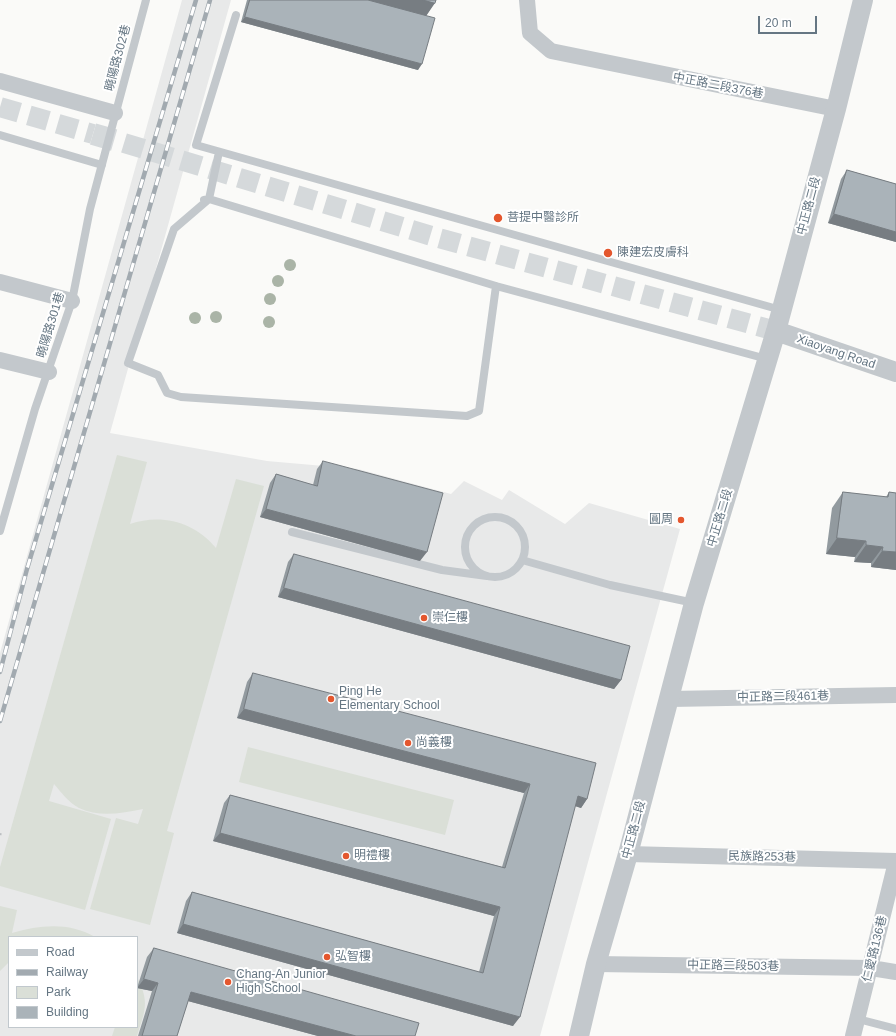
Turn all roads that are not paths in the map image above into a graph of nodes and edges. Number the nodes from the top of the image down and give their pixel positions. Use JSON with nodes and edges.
{"nodes":[{"id":1,"x":146,"y":0,"type":"edge"},
{"id":2,"x":527,"y":0,"type":"edge"},
{"id":3,"x":863,"y":0,"type":"edge"},
{"id":4,"x":236,"y":15,"type":"dead end"},
{"id":5,"x":0,"y":81,"type":"edge"},
{"id":6,"x":836,"y":109,"type":"junction"},
{"id":7,"x":114,"y":118,"type":"junction"},
{"id":8,"x":0,"y":135,"type":"edge"},
{"id":9,"x":219,"y":152,"type":"junction"},
{"id":10,"x":102,"y":166,"type":"junction"},
{"id":11,"x":209,"y":199,"type":"junction"},
{"id":12,"x":199,"y":201,"type":"dead end"},
{"id":13,"x":0,"y":282,"type":"edge"},
{"id":14,"x":496,"y":286,"type":"junction"},
{"id":15,"x":72,"y":301,"type":"junction"},
{"id":16,"x":781,"y":310,"type":"junction"},
{"id":17,"x":776,"y":331,"type":"junction"},
{"id":18,"x":767,"y":359,"type":"junction"},
{"id":19,"x":0,"y":360,"type":"edge"},
{"id":20,"x":49,"y":372,"type":"junction"},
{"id":21,"x":896,"y":372,"type":"edge"},
{"id":22,"x":0,"y":531,"type":"edge"},
{"id":23,"x":292,"y":532,"type":"dead end"},
{"id":24,"x":522,"y":560,"type":"junction"},
{"id":25,"x":487,"y":576,"type":"junction"},
{"id":26,"x":694,"y":604,"type":"junction"},
{"id":27,"x":896,"y":695,"type":"edge"},
{"id":28,"x":670,"y":699,"type":"junction"},
{"id":29,"x":628,"y":854,"type":"junction"},
{"id":30,"x":896,"y":861,"type":"edge"},
{"id":31,"x":596,"y":964,"type":"junction"},
{"id":32,"x":870,"y":968,"type":"junction"},
{"id":33,"x":896,"y":972,"type":"edge"},
{"id":34,"x":858,"y":1019,"type":"junction"},
{"id":35,"x":896,"y":1029,"type":"edge"},
{"id":36,"x":579,"y":1036,"type":"edge"},
{"id":37,"x":853,"y":1036,"type":"edge"}],
"edges":[{"from":1,"to":7,"type":"lane","name":"曉陽路302巷"},
{"from":2,"to":6,"type":"street","name":"中正路二段376巷"},
{"from":3,"to":6,"type":"street","name":"中正路二段"},
{"from":4,"to":9,"type":"lane"},
{"from":5,"to":7,"type":"street"},
{"from":6,"to":16,"type":"street","name":"中正路二段"},
{"from":7,"to":10,"type":"lane","name":"曉陽路301巷"},
{"from":8,"to":10,"type":"lane"},
{"from":9,"to":11,"type":"lane"},
{"from":9,"to":16,"type":"lane"},
{"from":10,"to":15,"type":"lane","name":"曉陽路301巷"},
{"from":11,"to":12,"type":"lane"},
{"from":11,"to":14,"type":"lane"},
{"from":11,"to":14,"type":"lane"},
{"from":13,"to":15,"type":"street"},
{"from":14,"to":18,"type":"lane"},
{"from":15,"to":20,"type":"lane","name":"曉陽路301巷"},
{"from":16,"to":17,"type":"street","name":"中正路二段"},
{"from":17,"to":18,"type":"street","name":"中正路二段"},
{"from":17,"to":21,"type":"street","name":"Xiaoyang Road"},
{"from":18,"to":26,"type":"street","name":"中正路二段"},
{"from":19,"to":20,"type":"street"},
{"from":20,"to":22,"type":"lane","name":"曉陽路301巷"},
{"from":23,"to":25,"type":"lane"},
{"from":24,"to":25,"type":"lane"},
{"from":24,"to":25,"type":"lane"},
{"from":24,"to":26,"type":"lane"},
{"from":26,"to":28,"type":"street","name":"中正路二段"},
{"from":27,"to":28,"type":"street","name":"中正路二段461巷"},
{"from":28,"to":29,"type":"street","name":"中正路二段"},
{"from":29,"to":30,"type":"street","name":"民族路253巷"},
{"from":29,"to":31,"type":"street","name":"中正路二段"},
{"from":30,"to":32,"type":"street","name":"仁愛路136巷"},
{"from":31,"to":32,"type":"street","name":"中正路二段503巷"},
{"from":31,"to":36,"type":"street","name":"中正路二段"},
{"from":32,"to":33,"type":"street","name":"中正路二段503巷"},
{"from":32,"to":34,"type":"street","name":"仁愛路136巷"},
{"from":34,"to":35,"type":"lane"},
{"from":34,"to":37,"type":"street","name":"仁愛路136巷"}]}
